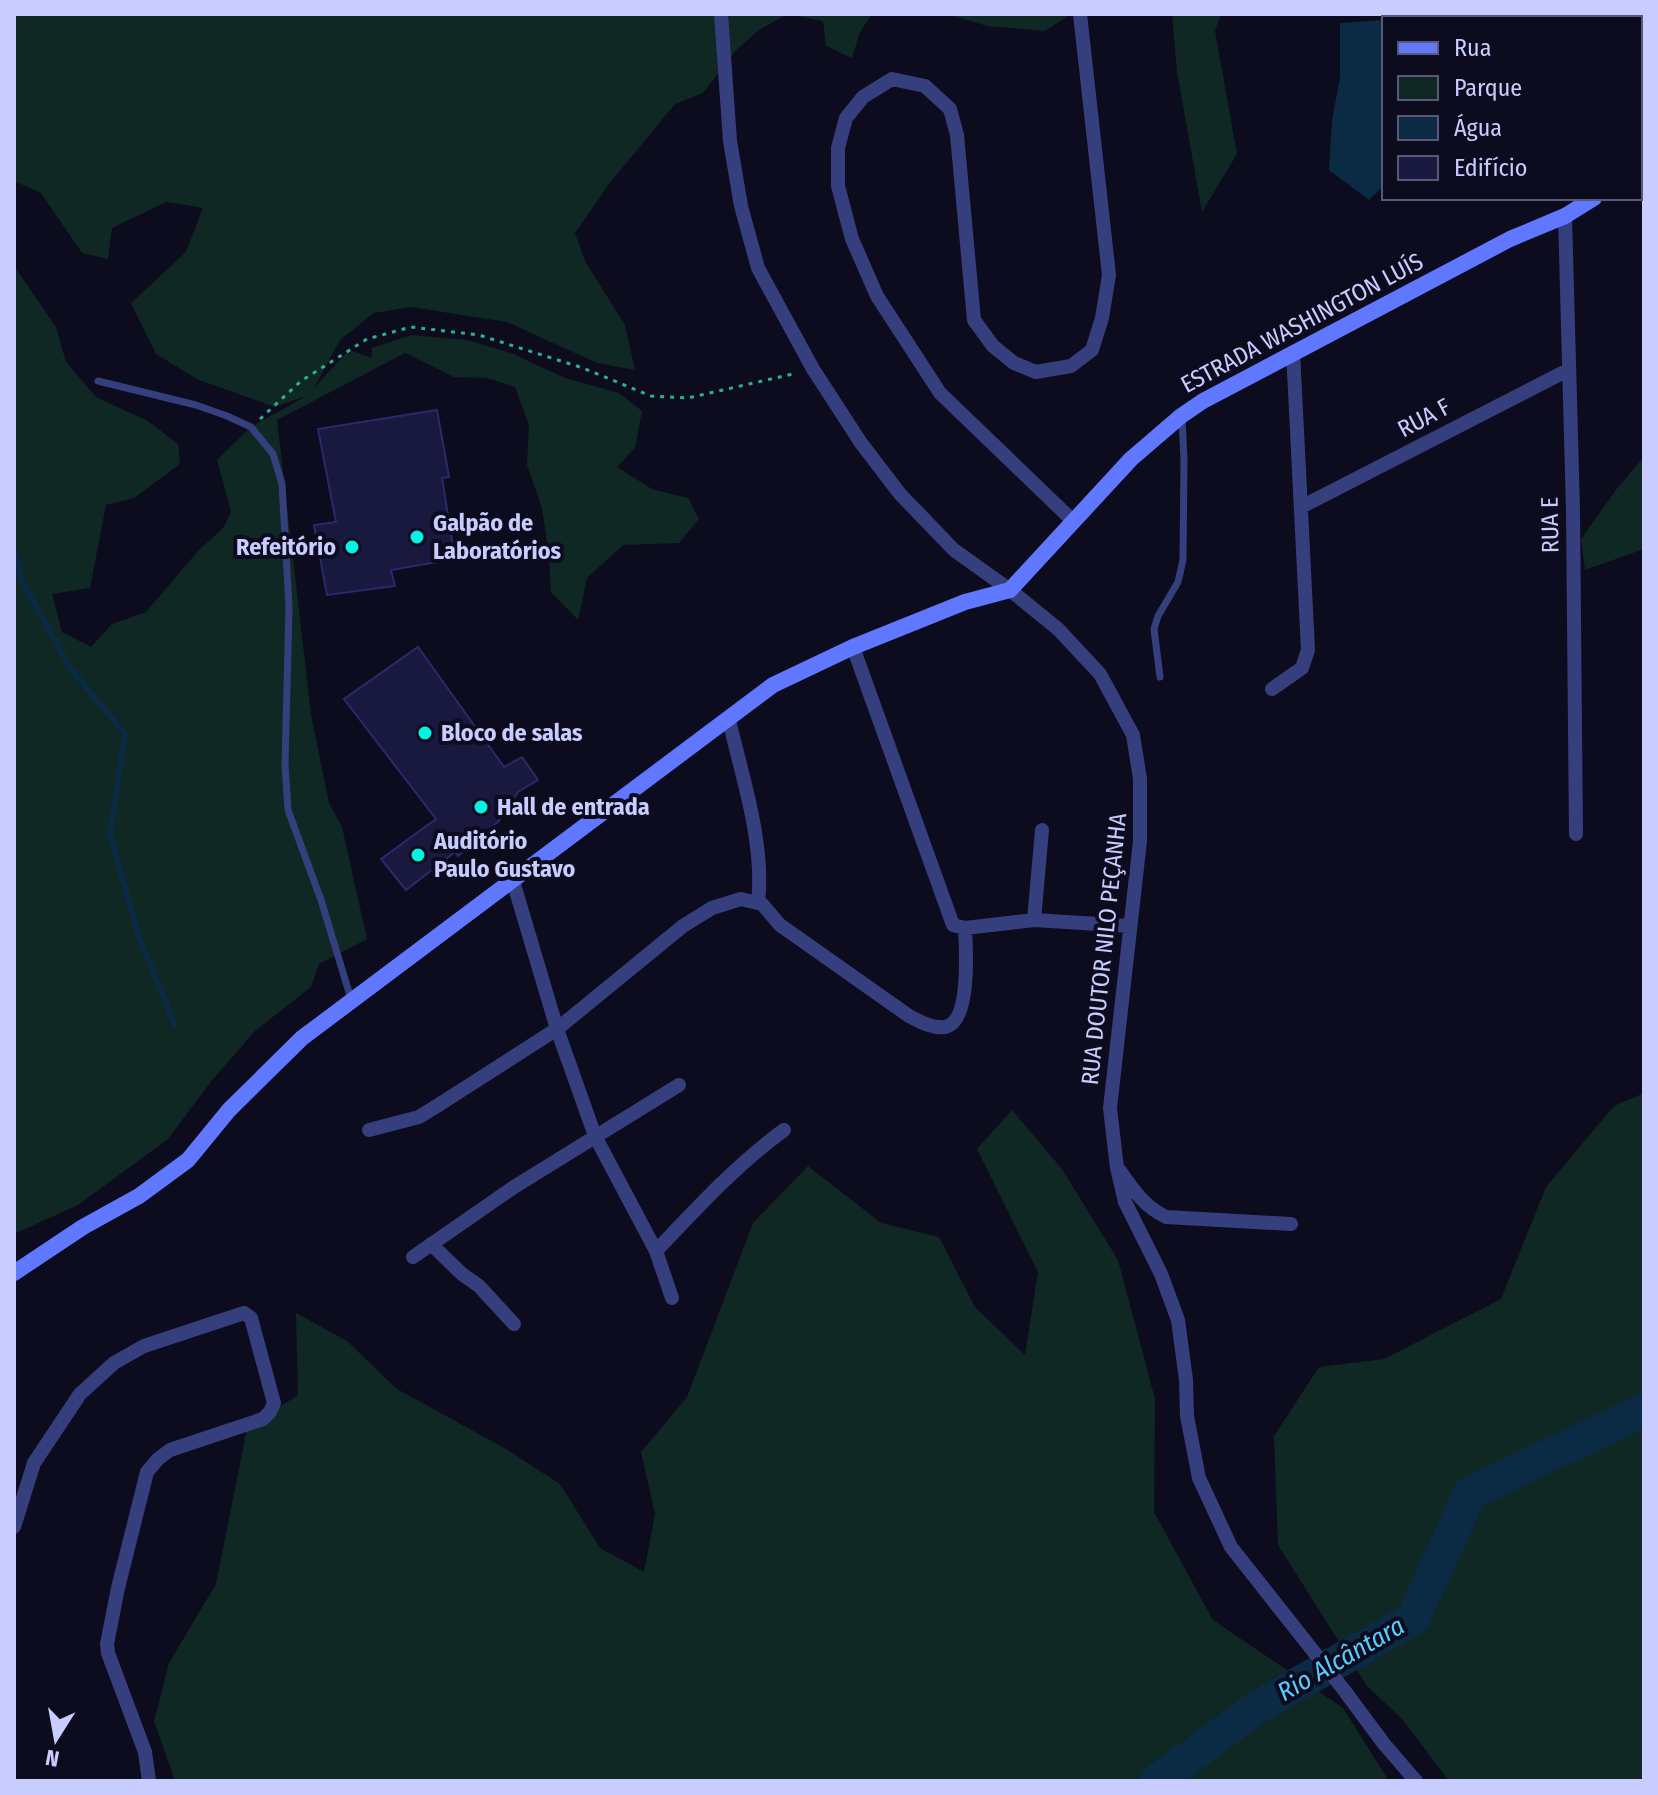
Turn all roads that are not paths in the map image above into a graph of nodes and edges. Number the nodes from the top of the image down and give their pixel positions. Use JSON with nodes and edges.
{"nodes":[{"id":1,"x":721,"y":14,"type":"edge"},
{"id":2,"x":1080,"y":14,"type":"edge"},
{"id":3,"x":1591,"y":200,"type":"edge"},
{"id":4,"x":1565,"y":216,"type":"junction"},
{"id":5,"x":1293,"y":352,"type":"junction"},
{"id":6,"x":1568,"y":370,"type":"junction"},
{"id":7,"x":98,"y":381,"type":"dead end"},
{"id":8,"x":1181,"y":416,"type":"junction"},
{"id":9,"x":1301,"y":507,"type":"junction"},
{"id":10,"x":1072,"y":520,"type":"junction"},
{"id":11,"x":1010,"y":590,"type":"junction"},
{"id":12,"x":853,"y":647,"type":"junction"},
{"id":13,"x":1160,"y":677,"type":"dead end"},
{"id":14,"x":1272,"y":689,"type":"dead end"},
{"id":15,"x":729,"y":720,"type":"junction"},
{"id":16,"x":1042,"y":830,"type":"dead end"},
{"id":17,"x":1576,"y":834,"type":"dead end"},
{"id":18,"x":513,"y":881,"type":"junction"},
{"id":19,"x":758,"y":902,"type":"junction"},
{"id":20,"x":1034,"y":920,"type":"junction"},
{"id":21,"x":1130,"y":926,"type":"junction"},
{"id":22,"x":965,"y":928,"type":"junction"},
{"id":23,"x":351,"y":999,"type":"junction"},
{"id":24,"x":557,"y":1029,"type":"junction"},
{"id":25,"x":679,"y":1085,"type":"dead end"},
{"id":26,"x":369,"y":1130,"type":"dead end"},
{"id":27,"x":784,"y":1130,"type":"dead end"},
{"id":28,"x":595,"y":1136,"type":"junction"},
{"id":29,"x":1117,"y":1168,"type":"junction"},
{"id":30,"x":1291,"y":1224,"type":"dead end"},
{"id":31,"x":431,"y":1244,"type":"junction"},
{"id":32,"x":656,"y":1251,"type":"junction"},
{"id":33,"x":413,"y":1257,"type":"dead end"},
{"id":34,"x":14,"y":1273,"type":"edge"},
{"id":35,"x":672,"y":1298,"type":"dead end"},
{"id":36,"x":514,"y":1324,"type":"dead end"},
{"id":37,"x":14,"y":1527,"type":"edge"},
{"id":38,"x":149,"y":1781,"type":"edge"},
{"id":39,"x":1416,"y":1781,"type":"edge"}],
"edges":[{"from":1,"to":11,"type":"street","name":"RUA DOUTOR NILO PEÇANHA"},
{"from":2,"to":10,"type":"street"},
{"from":3,"to":4,"type":"street","name":"ESTRADA WASHINGTON LUÍS"},
{"from":4,"to":5,"type":"street","name":"ESTRADA WASHINGTON LUÍS"},
{"from":4,"to":6,"type":"street","name":"RUA E"},
{"from":5,"to":8,"type":"street","name":"ESTRADA WASHINGTON LUÍS"},
{"from":5,"to":9,"type":"street"},
{"from":6,"to":9,"type":"street","name":"RUA F"},
{"from":6,"to":17,"type":"street","name":"RUA E"},
{"from":7,"to":23,"type":"lane"},
{"from":8,"to":10,"type":"street","name":"ESTRADA WASHINGTON LUÍS"},
{"from":8,"to":13,"type":"lane"},
{"from":9,"to":14,"type":"street"},
{"from":10,"to":11,"type":"street","name":"ESTRADA WASHINGTON LUÍS"},
{"from":11,"to":12,"type":"street"},
{"from":11,"to":21,"type":"street","name":"RUA DOUTOR NILO PEÇANHA"},
{"from":12,"to":15,"type":"street"},
{"from":12,"to":22,"type":"street"},
{"from":15,"to":18,"type":"street"},
{"from":15,"to":19,"type":"street"},
{"from":16,"to":20,"type":"street"},
{"from":18,"to":23,"type":"street"},
{"from":18,"to":24,"type":"street"},
{"from":19,"to":22,"type":"street"},
{"from":19,"to":24,"type":"street"},
{"from":20,"to":21,"type":"street"},
{"from":20,"to":22,"type":"street"},
{"from":21,"to":29,"type":"street","name":"RUA DOUTOR NILO PEÇANHA"},
{"from":23,"to":34,"type":"street"},
{"from":24,"to":26,"type":"street"},
{"from":24,"to":28,"type":"street"},
{"from":25,"to":28,"type":"street"},
{"from":27,"to":32,"type":"street"},
{"from":28,"to":31,"type":"street"},
{"from":28,"to":32,"type":"street"},
{"from":29,"to":30,"type":"street"},
{"from":29,"to":39,"type":"street","name":"RUA DOUTOR NILO PEÇANHA"},
{"from":31,"to":33,"type":"street"},
{"from":31,"to":36,"type":"street"},
{"from":32,"to":35,"type":"street"},
{"from":37,"to":38,"type":"street"}]}
